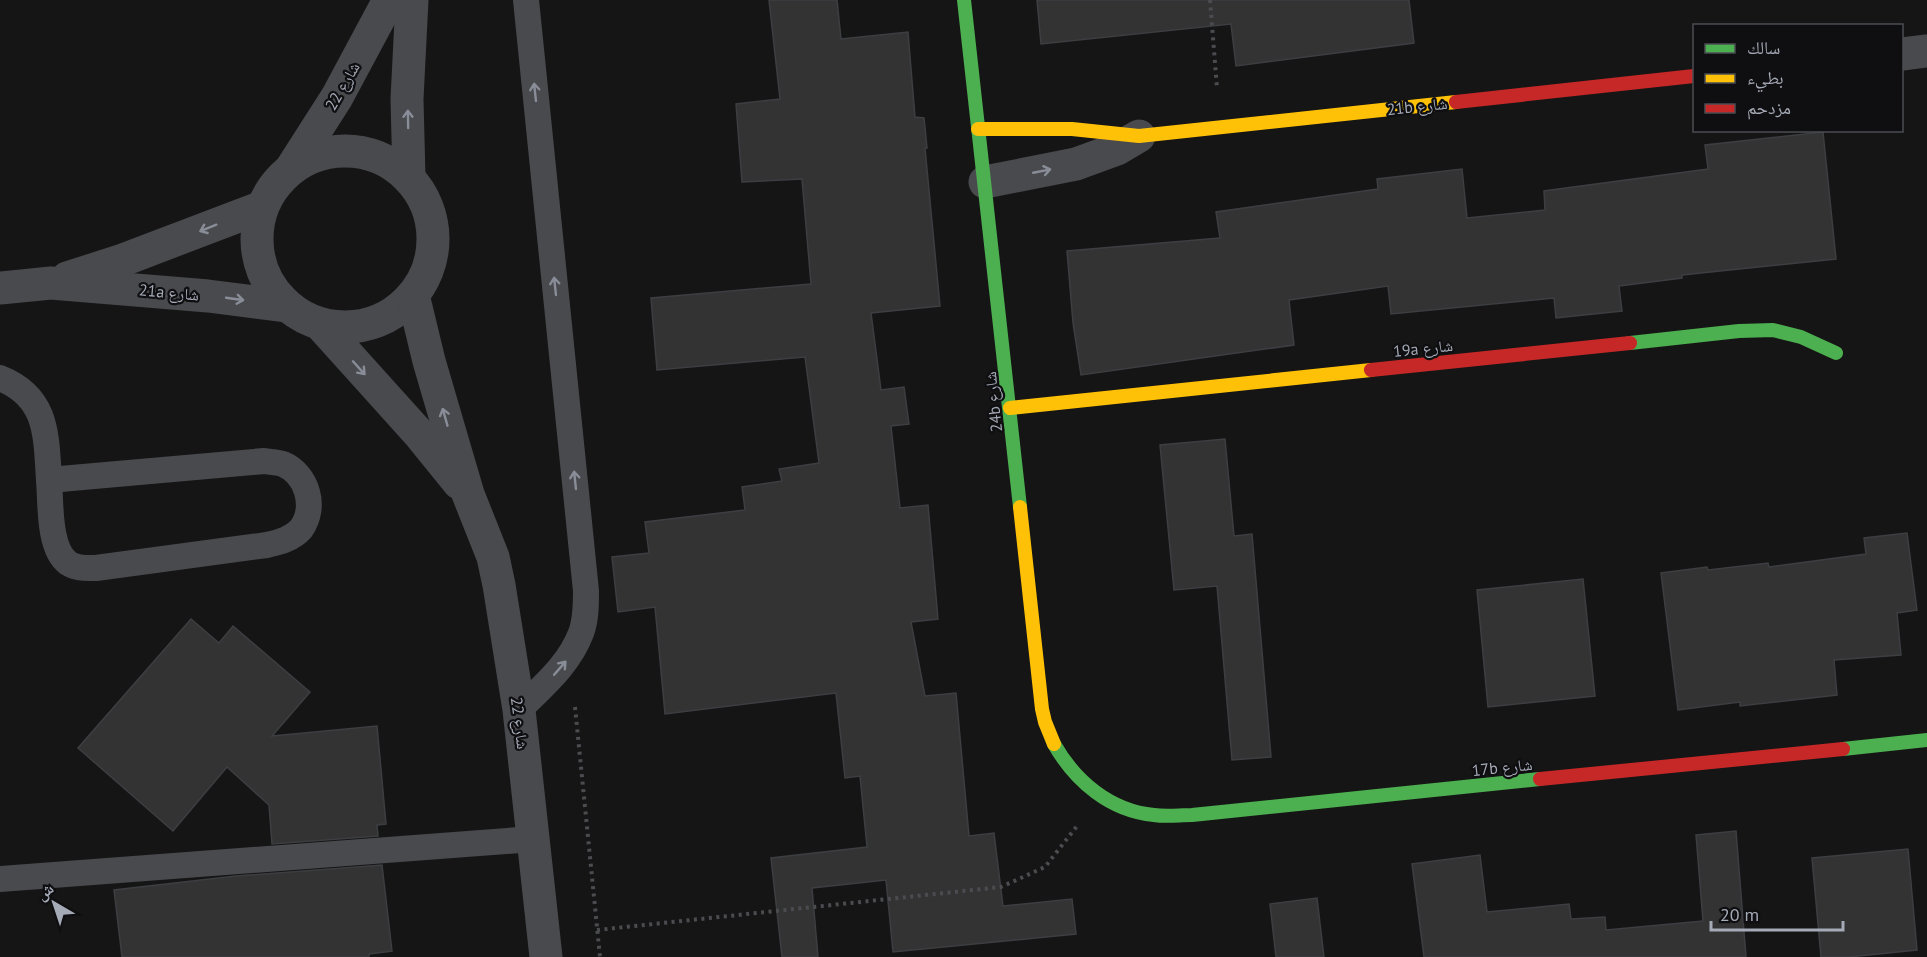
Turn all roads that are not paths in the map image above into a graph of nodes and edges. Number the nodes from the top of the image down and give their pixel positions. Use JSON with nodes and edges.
{"nodes":[{"id":1,"x":390,"y":0,"type":"edge"},
{"id":2,"x":412,"y":0,"type":"edge"},
{"id":3,"x":526,"y":0,"type":"edge"},
{"id":4,"x":964,"y":0,"type":"edge"},
{"id":5,"x":1927,"y":51,"type":"edge"},
{"id":6,"x":1903,"y":54,"type":"edge"},
{"id":7,"x":1693,"y":76,"type":"edge"},
{"id":8,"x":978,"y":129,"type":"junction"},
{"id":9,"x":1139,"y":136,"type":"junction"},
{"id":10,"x":290,"y":170,"type":"junction"},
{"id":11,"x":409,"y":178,"type":"junction"},
{"id":12,"x":985,"y":182,"type":"junction"},
{"id":13,"x":262,"y":207,"type":"junction"},
{"id":14,"x":51,"y":283,"type":"junction"},
{"id":15,"x":0,"y":288,"type":"edge"},
{"id":16,"x":413,"y":295,"type":"junction"},
{"id":17,"x":286,"y":306,"type":"junction"},
{"id":18,"x":320,"y":324,"type":"junction"},
{"id":19,"x":1836,"y":352,"type":"dead end"},
{"id":20,"x":0,"y":378,"type":"edge"},
{"id":21,"x":1010,"y":408,"type":"junction"},
{"id":22,"x":49,"y":480,"type":"junction"},
{"id":23,"x":468,"y":494,"type":"junction"},
{"id":24,"x":519,"y":710,"type":"junction"},
{"id":25,"x":1927,"y":740,"type":"edge"},
{"id":26,"x":1087,"y":787,"type":"joint"},
{"id":27,"x":533,"y":839,"type":"junction"},
{"id":28,"x":0,"y":879,"type":"edge"},
{"id":29,"x":546,"y":957,"type":"edge"}],
"edges":[{"from":1,"to":10,"type":"street","name":"شارع 22"},
{"from":11,"to":2,"type":"street","one_way":true},
{"from":24,"to":3,"type":"lane","one_way":true},
{"from":4,"to":8,"type":"street","name":"24b شارع"},
{"from":5,"to":6,"type":"street"},
{"from":7,"to":9,"type":"street","name":"21b شارع"},
{"from":8,"to":9,"type":"street","name":"21b شارع"},
{"from":8,"to":12,"type":"street","name":"24b شارع"},
{"from":12,"to":9,"type":"street","name":"21b شارع","one_way":true},
{"from":10,"to":11,"type":"street"},
{"from":10,"to":13,"type":"street"},
{"from":11,"to":16,"type":"street"},
{"from":12,"to":21,"type":"street","name":"24b شارع"},
{"from":13,"to":14,"type":"street","name":"21a شارع","one_way":true},
{"from":13,"to":17,"type":"street"},
{"from":14,"to":15,"type":"street","name":"21a شارع"},
{"from":14,"to":17,"type":"street","name":"21a شارع","one_way":true},
{"from":16,"to":18,"type":"street"},
{"from":23,"to":16,"type":"street","name":"شارع 22","one_way":true},
{"from":17,"to":18,"type":"street"},
{"from":18,"to":23,"type":"street","name":"شارع 22","one_way":true},
{"from":19,"to":21,"type":"street","name":"19a شارع"},
{"from":20,"to":22,"type":"lane"},
{"from":21,"to":26,"type":"street","name":"24b شارع"},
{"from":22,"to":22,"type":"lane"},
{"from":23,"to":24,"type":"street","name":"شارع 22"},
{"from":24,"to":27,"type":"street","name":"شارع 22"},
{"from":25,"to":26,"type":"street","name":"17b شارع"},
{"from":27,"to":28,"type":"lane"},
{"from":27,"to":29,"type":"street","name":"شارع 22"}]}
